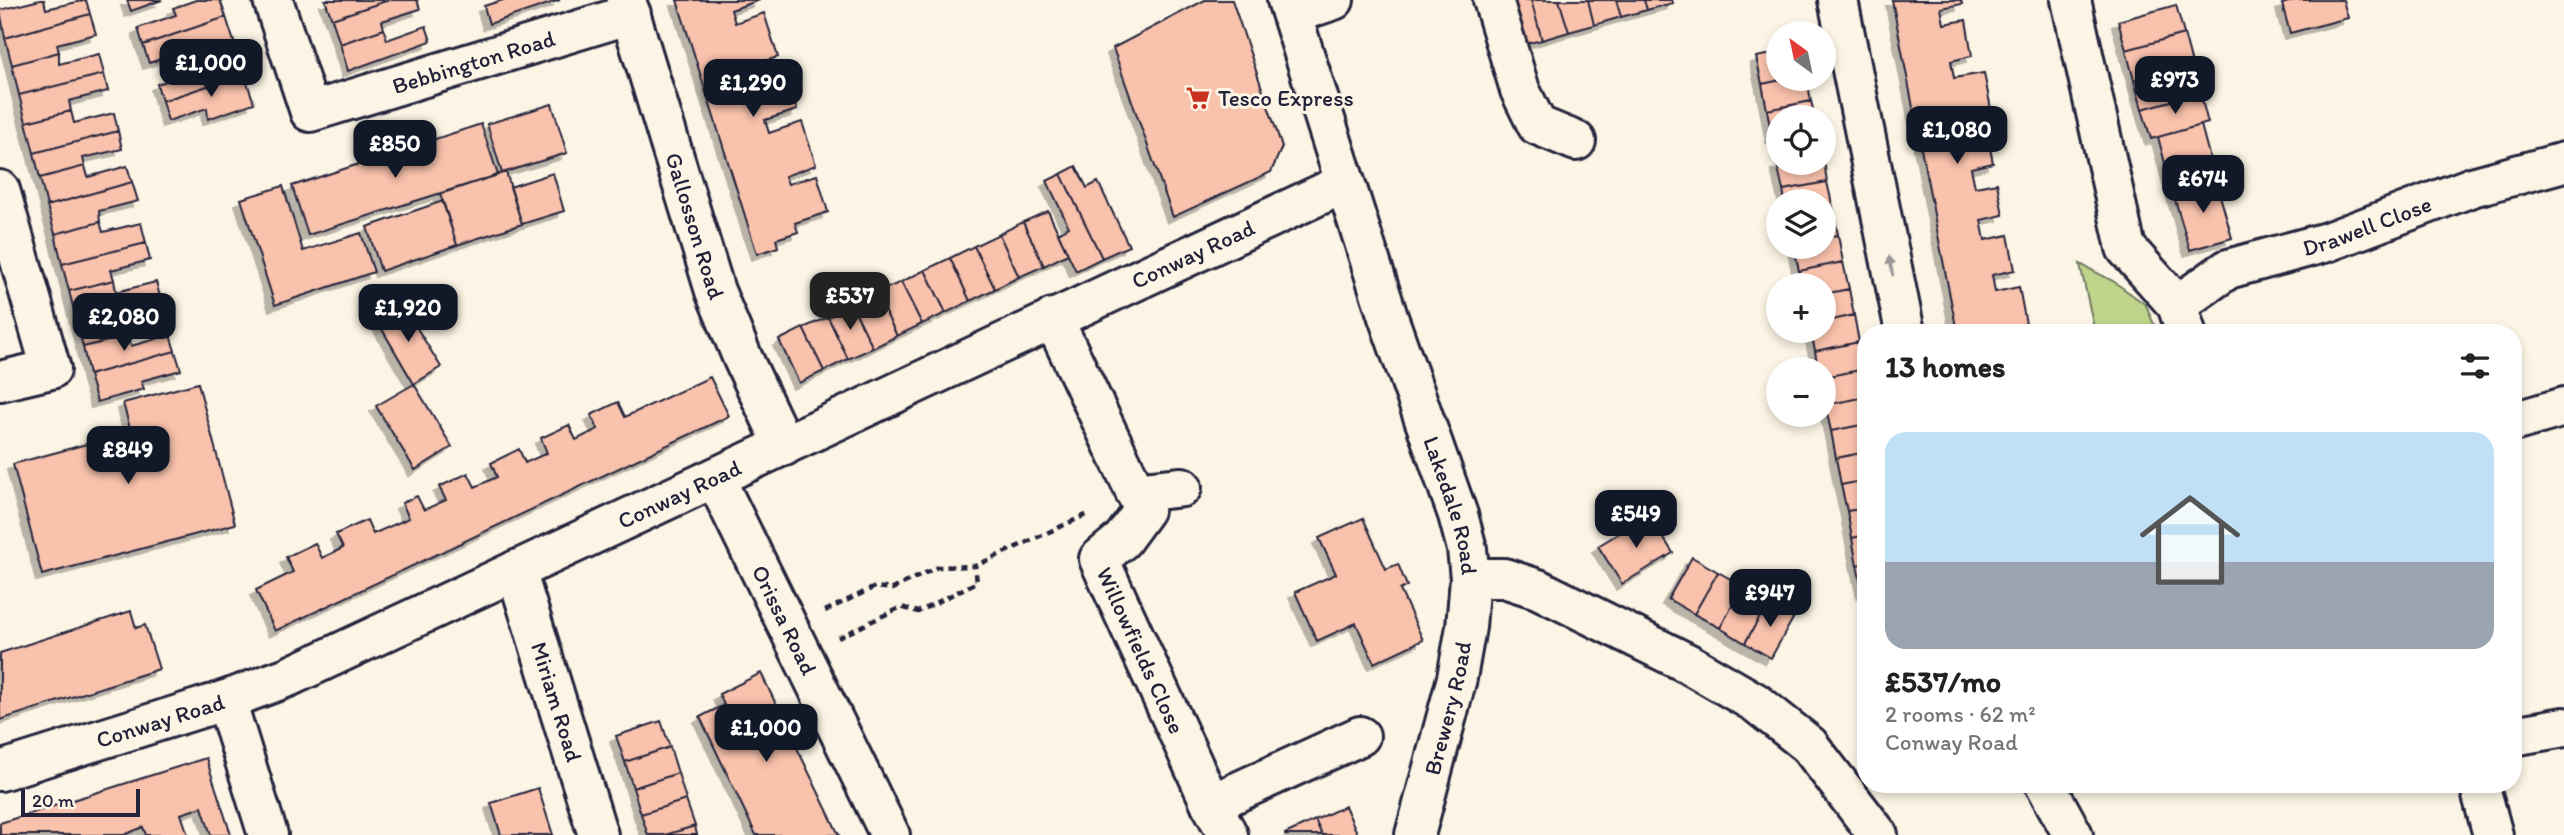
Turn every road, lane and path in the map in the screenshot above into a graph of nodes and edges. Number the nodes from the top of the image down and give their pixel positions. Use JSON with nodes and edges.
{"nodes":[{"id":1,"x":272,"y":0,"type":"edge"},
{"id":2,"x":1334,"y":0,"type":"edge"},
{"id":3,"x":1493,"y":0,"type":"edge"},
{"id":4,"x":1838,"y":0,"type":"edge"},
{"id":5,"x":2071,"y":0,"type":"edge"},
{"id":6,"x":629,"y":7,"type":"edge"},
{"id":7,"x":1289,"y":7,"type":"edge"},
{"id":8,"x":1576,"y":141,"type":"dead end"},
{"id":9,"x":2564,"y":162,"type":"edge"},
{"id":10,"x":1345,"y":183,"type":"junction"},
{"id":11,"x":0,"y":190,"type":"edge"},
{"id":12,"x":1053,"y":318,"type":"junction"},
{"id":13,"x":2181,"y":319,"type":"edge"},
{"id":14,"x":1903,"y":324,"type":"edge"},
{"id":15,"x":0,"y":382,"type":"edge"},
{"id":16,"x":2564,"y":407,"type":"edge"},
{"id":17,"x":2522,"y":419,"type":"edge"},
{"id":18,"x":784,"y":446,"type":"junction"},
{"id":19,"x":715,"y":478,"type":"junction"},
{"id":20,"x":1182,"y":486,"type":"dead end"},
{"id":21,"x":1135,"y":492,"type":"junction"},
{"id":22,"x":975,"y":566,"type":"junction"},
{"id":23,"x":516,"y":570,"type":"junction"},
{"id":24,"x":1470,"y":578,"type":"junction"},
{"id":25,"x":796,"y":642,"type":"junction"},
{"id":26,"x":226,"y":700,"type":"junction"},
{"id":27,"x":2564,"y":727,"type":"edge"},
{"id":28,"x":2522,"y":734,"type":"edge"},
{"id":29,"x":1360,"y":736,"type":"dead end"},
{"id":30,"x":0,"y":771,"type":"edge"},
{"id":31,"x":2050,"y":793,"type":"edge"},
{"id":32,"x":2481,"y":793,"type":"edge"},
{"id":33,"x":1219,"y":819,"type":"edge"},
{"id":34,"x":268,"y":835,"type":"edge"},
{"id":35,"x":598,"y":835,"type":"edge"},
{"id":36,"x":890,"y":835,"type":"edge"},
{"id":37,"x":1415,"y":835,"type":"edge"},
{"id":38,"x":1878,"y":835,"type":"edge"},
{"id":39,"x":2073,"y":835,"type":"edge"},
{"id":40,"x":2493,"y":835,"type":"edge"}],
"edges":[{"from":1,"to":6,"type":"street","name":"Bebbington Road"},
{"from":2,"to":7,"type":"street"},
{"from":3,"to":8,"type":"street"},
{"from":14,"to":4,"type":"street","one_way":true},
{"from":5,"to":13,"type":"street"},
{"from":6,"to":18,"type":"street","name":"Gallosson Road"},
{"from":7,"to":10,"type":"street","name":"Lakedale Road"},
{"from":9,"to":13,"type":"street","name":"Drawell Close"},
{"from":10,"to":12,"type":"street","name":"Conway Road"},
{"from":10,"to":24,"type":"street","name":"Lakedale Road"},
{"from":11,"to":15,"type":"street"},
{"from":12,"to":18,"type":"street","name":"Conway Road"},
{"from":12,"to":21,"type":"street","name":"Willowfields Close"},
{"from":16,"to":17,"type":"street"},
{"from":18,"to":19,"type":"street","name":"Conway Road"},
{"from":19,"to":23,"type":"street","name":"Conway Road"},
{"from":19,"to":25,"type":"street","name":"Orissa Road"},
{"from":20,"to":21,"type":"street"},
{"from":21,"to":22,"type":"path"},
{"from":21,"to":33,"type":"street","name":"Willowfields Close"},
{"from":22,"to":25,"type":"path"},
{"from":22,"to":25,"type":"path"},
{"from":23,"to":26,"type":"street","name":"Conway Road"},
{"from":23,"to":35,"type":"street","name":"Miriam Road"},
{"from":24,"to":37,"type":"street","name":"Brewery Road"},
{"from":24,"to":38,"type":"street","name":"Lakedale Road"},
{"from":25,"to":36,"type":"street","name":"Orissa Road"},
{"from":26,"to":30,"type":"street","name":"Conway Road"},
{"from":26,"to":34,"type":"street"},
{"from":27,"to":28,"type":"street"},
{"from":29,"to":33,"type":"street","name":"Willowfields Close"},
{"from":31,"to":39,"type":"street"},
{"from":32,"to":40,"type":"street"}]}
